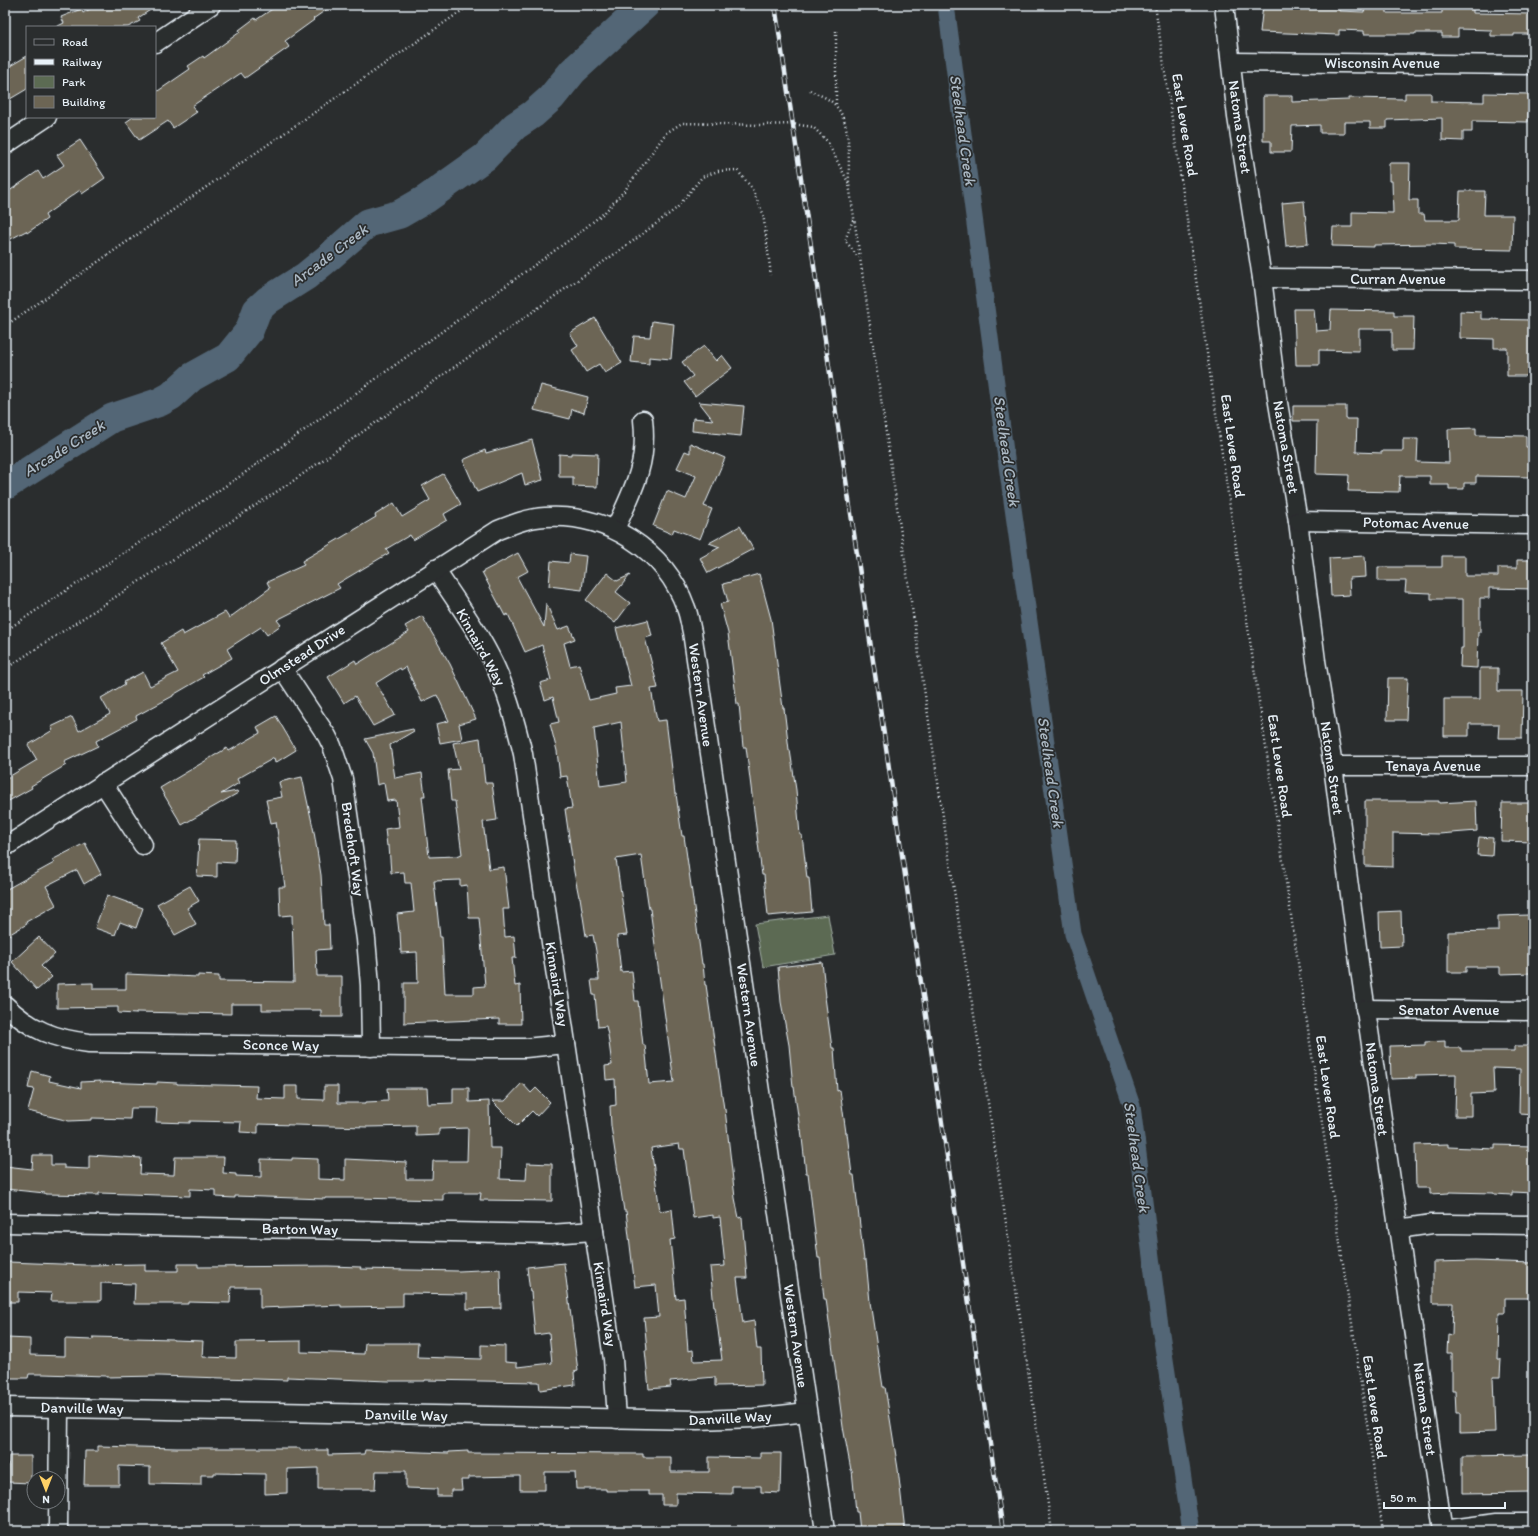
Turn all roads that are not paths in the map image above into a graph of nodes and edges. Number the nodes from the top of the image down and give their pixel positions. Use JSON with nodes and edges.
{"nodes":[{"id":1,"x":211,"y":5,"type":"edge"},
{"id":2,"x":1224,"y":5,"type":"edge"},
{"id":3,"x":156,"y":42,"type":"edge"},
{"id":4,"x":1232,"y":62,"type":"junction"},
{"id":5,"x":1533,"y":64,"type":"edge"},
{"id":6,"x":46,"y":118,"type":"edge"},
{"id":7,"x":5,"y":146,"type":"edge"},
{"id":8,"x":1262,"y":278,"type":"junction"},
{"id":9,"x":1533,"y":280,"type":"edge"},
{"id":10,"x":643,"y":420,"type":"dead end"},
{"id":11,"x":1298,"y":521,"type":"junction"},
{"id":12,"x":1533,"y":526,"type":"edge"},
{"id":13,"x":615,"y":529,"type":"junction"},
{"id":14,"x":435,"y":569,"type":"junction"},
{"id":15,"x":282,"y":668,"type":"junction"},
{"id":16,"x":1332,"y":766,"type":"junction"},
{"id":17,"x":1533,"y":766,"type":"edge"},
{"id":18,"x":103,"y":783,"type":"junction"},
{"id":19,"x":143,"y":845,"type":"dead end"},
{"id":20,"x":5,"y":847,"type":"edge"},
{"id":21,"x":5,"y":1005,"type":"edge"},
{"id":22,"x":1366,"y":1009,"type":"junction"},
{"id":23,"x":1533,"y":1011,"type":"edge"},
{"id":24,"x":566,"y":1044,"type":"junction"},
{"id":25,"x":371,"y":1047,"type":"junction"},
{"id":26,"x":5,"y":1223,"type":"edge"},
{"id":27,"x":1533,"y":1225,"type":"edge"},
{"id":28,"x":1398,"y":1229,"type":"junction"},
{"id":29,"x":594,"y":1231,"type":"junction"},
{"id":30,"x":5,"y":1407,"type":"edge"},
{"id":31,"x":59,"y":1408,"type":"junction"},
{"id":32,"x":807,"y":1412,"type":"junction"},
{"id":33,"x":617,"y":1419,"type":"junction"},
{"id":34,"x":1533,"y":1523,"type":"edge"},
{"id":35,"x":58,"y":1531,"type":"edge"},
{"id":36,"x":825,"y":1531,"type":"edge"},
{"id":37,"x":1443,"y":1531,"type":"edge"}],
"edges":[{"from":1,"to":3,"type":"street"},
{"from":2,"to":4,"type":"street","name":"Natoma Street"},
{"from":4,"to":5,"type":"street","name":"Wisconsin Avenue"},
{"from":4,"to":8,"type":"street","name":"Natoma Street"},
{"from":6,"to":7,"type":"street"},
{"from":8,"to":9,"type":"street","name":"Curran Avenue"},
{"from":8,"to":11,"type":"street","name":"Natoma Street"},
{"from":10,"to":13,"type":"street"},
{"from":11,"to":12,"type":"street","name":"Potomac Avenue"},
{"from":11,"to":16,"type":"street","name":"Natoma Street"},
{"from":13,"to":14,"type":"street","name":"Olmstead Drive"},
{"from":13,"to":32,"type":"street","name":"Western Avenue"},
{"from":14,"to":15,"type":"street","name":"Olmstead Drive"},
{"from":14,"to":24,"type":"street","name":"Kinnaird Way"},
{"from":15,"to":18,"type":"street","name":"Olmstead Drive"},
{"from":15,"to":25,"type":"street","name":"Bredehoft Way"},
{"from":16,"to":17,"type":"street","name":"Tenaya Avenue"},
{"from":16,"to":22,"type":"street","name":"Natoma Street"},
{"from":18,"to":19,"type":"street"},
{"from":18,"to":20,"type":"street","name":"Olmstead Drive"},
{"from":21,"to":25,"type":"street","name":"Sconce Way"},
{"from":22,"to":23,"type":"street","name":"Senator Avenue"},
{"from":22,"to":28,"type":"street","name":"Natoma Street"},
{"from":24,"to":25,"type":"street","name":"Sconce Way"},
{"from":24,"to":29,"type":"street","name":"Kinnaird Way"},
{"from":26,"to":29,"type":"street","name":"Barton Way"},
{"from":27,"to":28,"type":"street"},
{"from":28,"to":37,"type":"street","name":"Natoma Street"},
{"from":29,"to":33,"type":"street","name":"Kinnaird Way"},
{"from":30,"to":31,"type":"street","name":"Danville Way"},
{"from":31,"to":33,"type":"street","name":"Danville Way"},
{"from":31,"to":35,"type":"street"},
{"from":32,"to":33,"type":"street","name":"Danville Way"},
{"from":32,"to":36,"type":"street","name":"Western Avenue"},
{"from":34,"to":37,"type":"street"}]}
